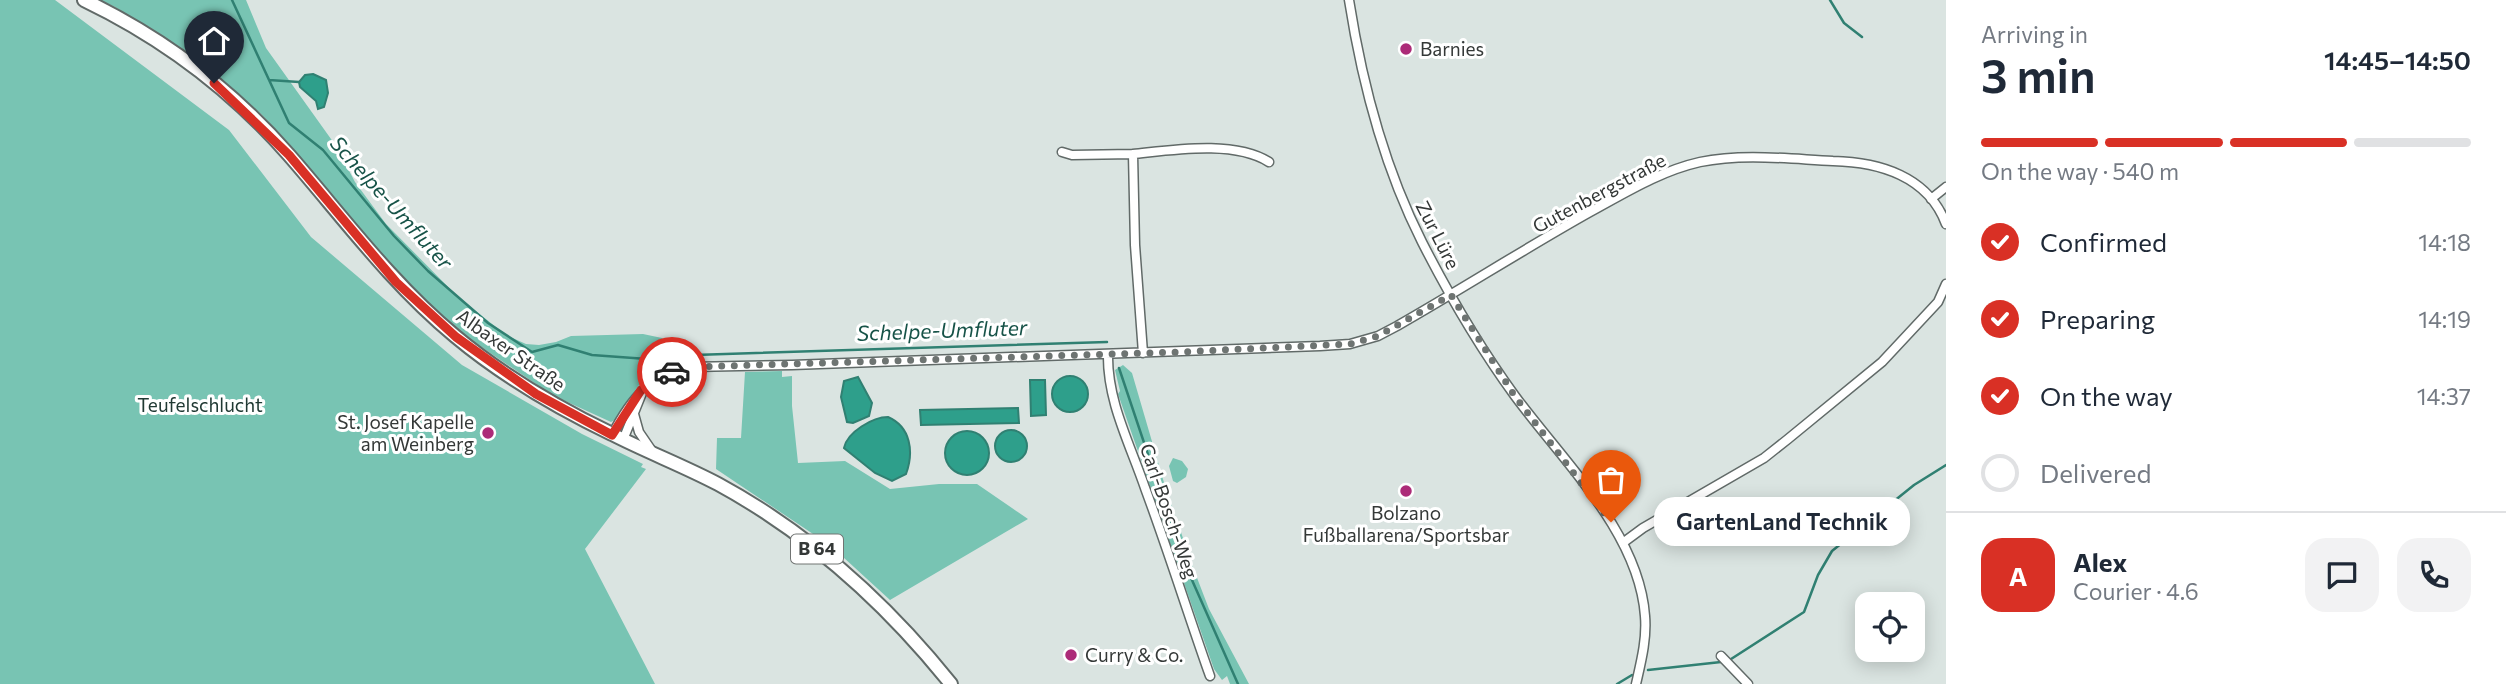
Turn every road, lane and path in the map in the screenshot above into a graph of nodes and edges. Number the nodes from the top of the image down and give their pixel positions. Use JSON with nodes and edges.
{"nodes":[{"id":1,"x":84,"y":0,"type":"edge"},
{"id":2,"x":1349,"y":0,"type":"edge"},
{"id":3,"x":1062,"y":152,"type":"dead end"},
{"id":4,"x":1133,"y":154,"type":"junction"},
{"id":5,"x":1269,"y":162,"type":"dead end"},
{"id":6,"x":1946,"y":187,"type":"edge"},
{"id":7,"x":1931,"y":199,"type":"junction"},
{"id":8,"x":1946,"y":224,"type":"edge"},
{"id":9,"x":1946,"y":284,"type":"edge"},
{"id":10,"x":1451,"y":295,"type":"junction"},
{"id":11,"x":1942,"y":304,"type":"edge"},
{"id":12,"x":1143,"y":353,"type":"junction"},
{"id":13,"x":1108,"y":354,"type":"junction"},
{"id":14,"x":648,"y":385,"type":"junction"},
{"id":15,"x":634,"y":414,"type":"junction"},
{"id":16,"x":618,"y":437,"type":"junction"},
{"id":17,"x":654,"y":453,"type":"junction"},
{"id":18,"x":1624,"y":542,"type":"junction"},
{"id":19,"x":1721,"y":656,"type":"dead end"},
{"id":20,"x":1210,"y":676,"type":"dead end"},
{"id":21,"x":951,"y":684,"type":"edge"},
{"id":22,"x":1636,"y":684,"type":"edge"},
{"id":23,"x":1748,"y":684,"type":"edge"}],
"edges":[{"from":1,"to":16,"type":"main road","name":"Albaxer Straße","number":"B 64"},
{"from":2,"to":10,"type":"street","name":"Zur Lüre"},
{"from":3,"to":4,"type":"street"},
{"from":4,"to":5,"type":"street"},
{"from":4,"to":12,"type":"street"},
{"from":6,"to":7,"type":"street"},
{"from":7,"to":8,"type":"street","name":"Gutenbergstraße"},
{"from":7,"to":10,"type":"street","name":"Gutenbergstraße"},
{"from":9,"to":11,"type":"street"},
{"from":10,"to":12,"type":"street","name":"Gutenbergstraße"},
{"from":10,"to":18,"type":"street","name":"Zur Lüre"},
{"from":11,"to":18,"type":"street"},
{"from":12,"to":13,"type":"street","name":"Gutenbergstraße"},
{"from":13,"to":14,"type":"street","name":"Gutenbergstraße"},
{"from":13,"to":20,"type":"street","name":"Carl-Bosch-Weg"},
{"from":14,"to":15,"type":"street"},
{"from":14,"to":16,"type":"street"},
{"from":15,"to":16,"type":"street"},
{"from":15,"to":17,"type":"street"},
{"from":16,"to":17,"type":"main road","name":"Albaxer Straße","number":"B 64"},
{"from":17,"to":21,"type":"main road","name":"Albaxer Straße","number":"B 64"},
{"from":18,"to":22,"type":"street","name":"Zur Lüre"},
{"from":19,"to":23,"type":"street"}]}
